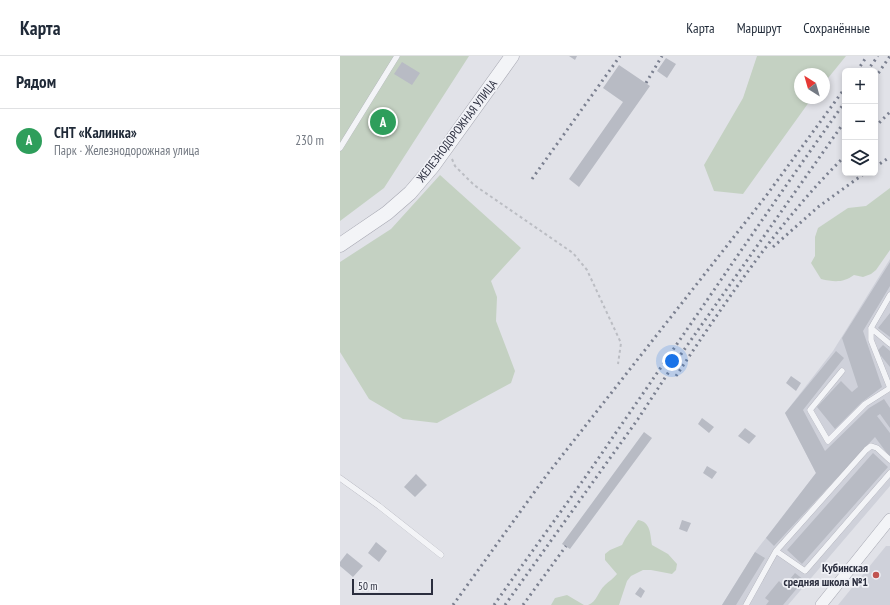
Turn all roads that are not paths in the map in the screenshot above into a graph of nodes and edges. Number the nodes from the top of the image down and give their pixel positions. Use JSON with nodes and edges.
{"nodes":[{"id":1,"x":397,"y":56,"type":"edge"},
{"id":2,"x":512,"y":56,"type":"edge"},
{"id":3,"x":340,"y":148,"type":"edge"},
{"id":4,"x":340,"y":245,"type":"edge"},
{"id":5,"x":889,"y":298,"type":"edge"},
{"id":6,"x":871,"y":328,"type":"junction"},
{"id":7,"x":890,"y":344,"type":"edge"},
{"id":8,"x":842,"y":371,"type":"dead end"},
{"id":9,"x":890,"y":388,"type":"edge"},
{"id":10,"x":890,"y":460,"type":"edge"},
{"id":11,"x":890,"y":473,"type":"edge"},
{"id":12,"x":340,"y":478,"type":"edge"},
{"id":13,"x":890,"y":519,"type":"edge"},
{"id":14,"x":776,"y":551,"type":"junction"},
{"id":15,"x":441,"y":555,"type":"dead end"},
{"id":16,"x":746,"y":605,"type":"edge"},
{"id":17,"x":821,"y":605,"type":"edge"}],
"edges":[{"from":1,"to":3,"type":"lane"},
{"from":2,"to":4,"type":"street","name":"ЖЕЛЕЗНОДОРОЖНАЯ УЛИЦА"},
{"from":5,"to":6,"type":"lane"},
{"from":6,"to":7,"type":"lane"},
{"from":6,"to":9,"type":"lane"},
{"from":8,"to":9,"type":"lane"},
{"from":10,"to":14,"type":"lane"},
{"from":11,"to":14,"type":"lane"},
{"from":12,"to":15,"type":"lane"},
{"from":13,"to":17,"type":"street"},
{"from":14,"to":16,"type":"lane"}]}
